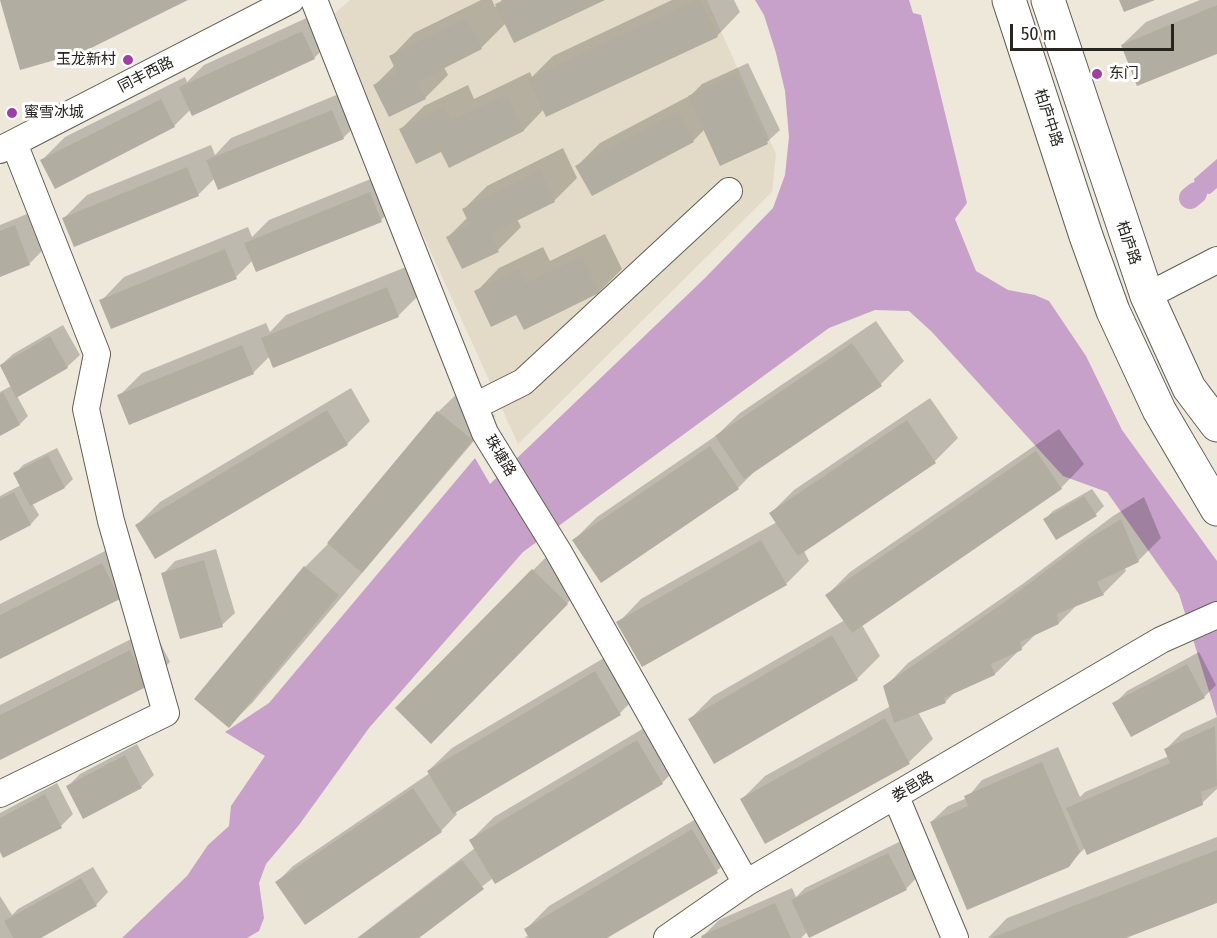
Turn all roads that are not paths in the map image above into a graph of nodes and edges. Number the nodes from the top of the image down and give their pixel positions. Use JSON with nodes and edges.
{"nodes":[{"id":1,"x":291,"y":0,"type":"edge"},
{"id":2,"x":314,"y":0,"type":"edge"},
{"id":3,"x":1009,"y":0,"type":"edge"},
{"id":4,"x":1048,"y":0,"type":"edge"},
{"id":5,"x":7,"y":147,"type":"edge"},
{"id":6,"x":729,"y":191,"type":"dead end"},
{"id":7,"x":1217,"y":260,"type":"edge"},
{"id":8,"x":1144,"y":291,"type":"junction"},
{"id":9,"x":475,"y":406,"type":"junction"},
{"id":10,"x":1217,"y":425,"type":"edge"},
{"id":11,"x":1217,"y":509,"type":"edge"},
{"id":12,"x":1217,"y":615,"type":"edge"},
{"id":13,"x":0,"y":794,"type":"edge"},
{"id":14,"x":896,"y":797,"type":"junction"},
{"id":15,"x":746,"y":883,"type":"junction"},
{"id":16,"x":667,"y":938,"type":"edge"},
{"id":17,"x":955,"y":938,"type":"edge"}],
"edges":[{"from":1,"to":5,"type":"street","name":"同丰西路"},
{"from":2,"to":9,"type":"street","name":"珠塘路"},
{"from":3,"to":11,"type":"main road","name":"柏庐中路"},
{"from":4,"to":8,"type":"main road","name":"柏庐路"},
{"from":5,"to":13,"type":"street"},
{"from":6,"to":9,"type":"street"},
{"from":7,"to":8,"type":"street"},
{"from":8,"to":10,"type":"main road"},
{"from":9,"to":15,"type":"street","name":"珠塘路"},
{"from":12,"to":14,"type":"street","name":"娄邑路"},
{"from":14,"to":15,"type":"street","name":"娄邑路"},
{"from":14,"to":17,"type":"street"},
{"from":15,"to":16,"type":"street","name":"娄邑路"}]}
